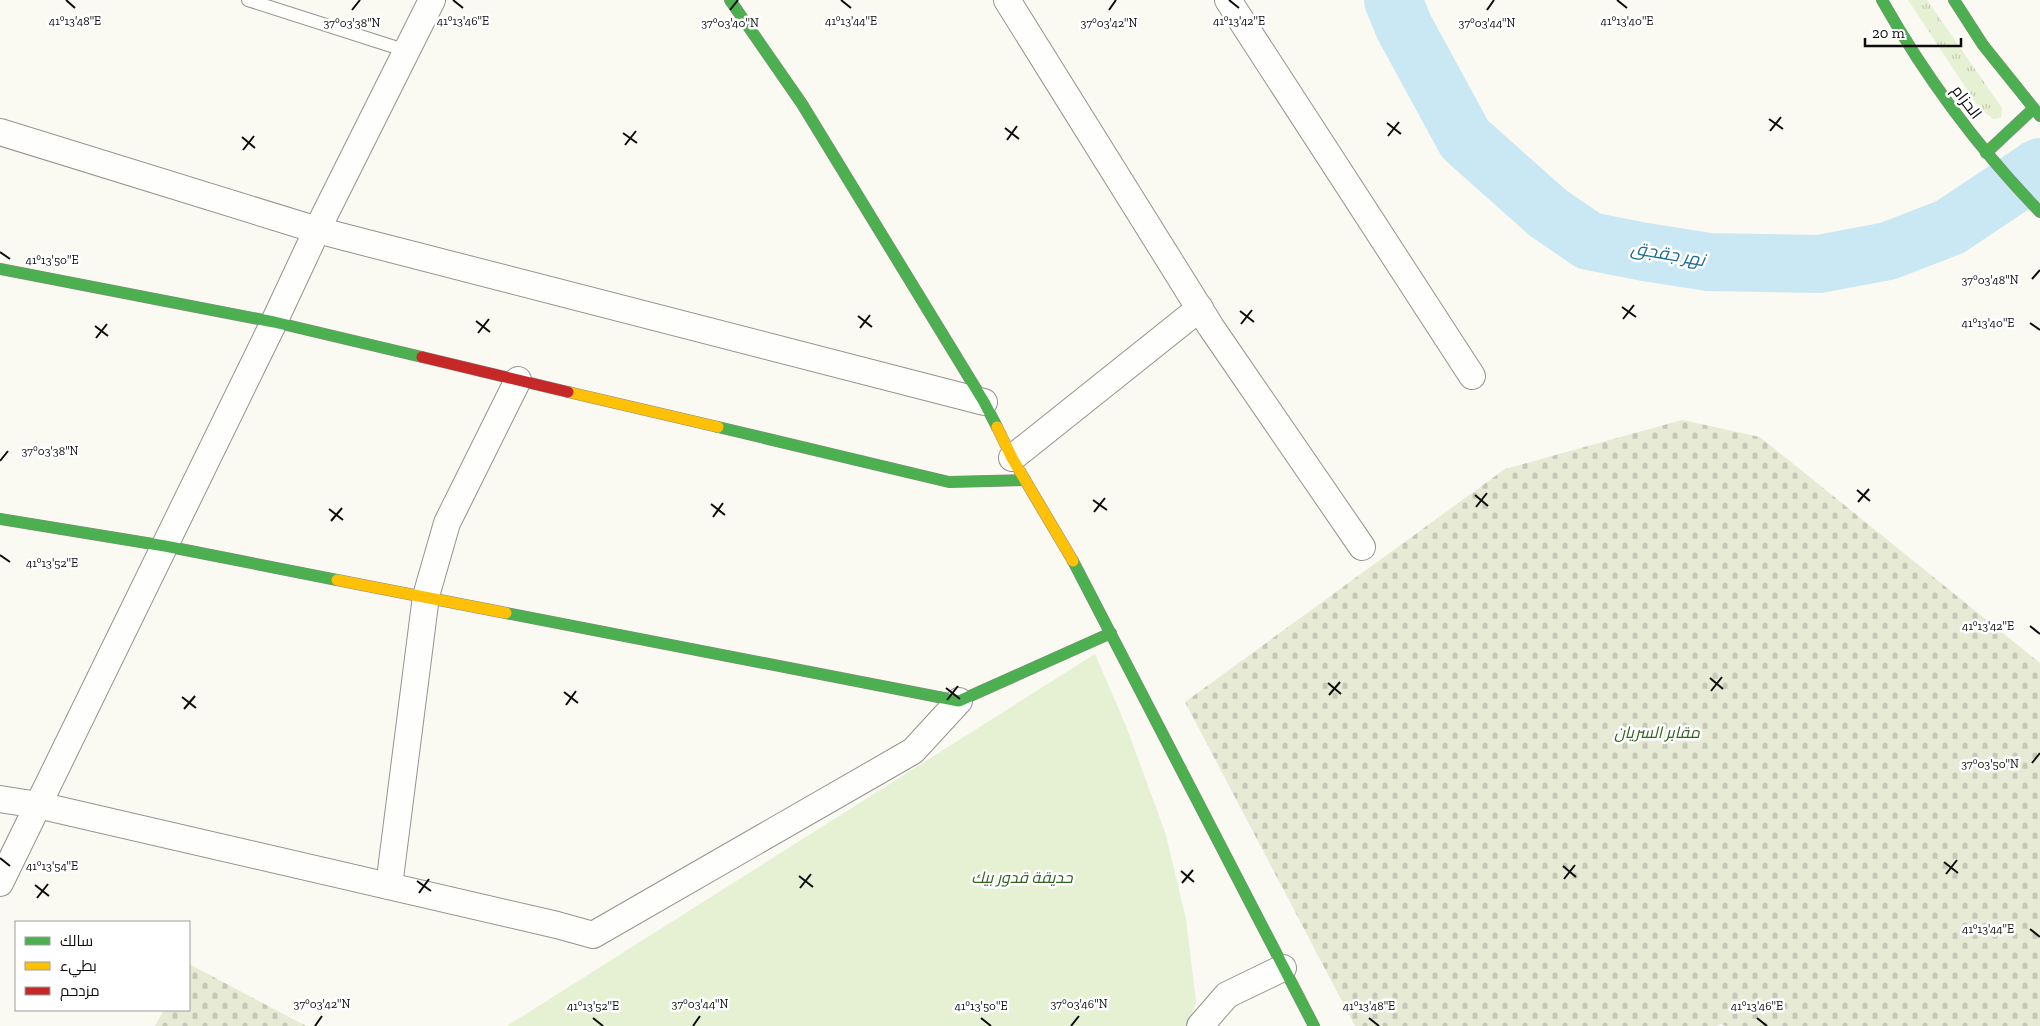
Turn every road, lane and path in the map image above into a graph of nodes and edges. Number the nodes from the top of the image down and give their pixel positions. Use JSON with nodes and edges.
{"nodes":[{"id":1,"x":248,"y":0,"type":"edge"},
{"id":2,"x":432,"y":0,"type":"edge"},
{"id":3,"x":730,"y":0,"type":"edge"},
{"id":4,"x":1007,"y":0,"type":"edge"},
{"id":5,"x":1228,"y":0,"type":"edge"},
{"id":6,"x":1882,"y":0,"type":"edge"},
{"id":7,"x":1954,"y":0,"type":"edge"},
{"id":8,"x":408,"y":51,"type":"junction"},
{"id":9,"x":2037,"y":113,"type":"edge"},
{"id":10,"x":0,"y":132,"type":"edge"},
{"id":11,"x":1986,"y":153,"type":"junction"},
{"id":12,"x":2040,"y":212,"type":"edge"},
{"id":13,"x":317,"y":230,"type":"junction"},
{"id":14,"x":0,"y":269,"type":"edge"},
{"id":15,"x":1200,"y":308,"type":"junction"},
{"id":16,"x":274,"y":322,"type":"junction"},
{"id":17,"x":1472,"y":376,"type":"dead end"},
{"id":18,"x":518,"y":380,"type":"junction"},
{"id":19,"x":984,"y":402,"type":"junction"},
{"id":20,"x":1019,"y":469,"type":"junction"},
{"id":21,"x":0,"y":519,"type":"edge"},
{"id":22,"x":165,"y":546,"type":"junction"},
{"id":23,"x":1362,"y":548,"type":"dead end"},
{"id":24,"x":426,"y":596,"type":"junction"},
{"id":25,"x":1110,"y":633,"type":"junction"},
{"id":26,"x":959,"y":701,"type":"junction"},
{"id":27,"x":0,"y":799,"type":"edge"},
{"id":28,"x":38,"y":805,"type":"junction"},
{"id":29,"x":0,"y":883,"type":"edge"},
{"id":30,"x":389,"y":886,"type":"junction"},
{"id":31,"x":1284,"y":968,"type":"junction"},
{"id":32,"x":1200,"y":1026,"type":"edge"},
{"id":33,"x":1314,"y":1026,"type":"edge"}],
"edges":[{"from":1,"to":8,"type":"lane"},
{"from":2,"to":8,"type":"street"},
{"from":3,"to":19,"type":"street"},
{"from":4,"to":15,"type":"street"},
{"from":5,"to":17,"type":"street"},
{"from":6,"to":11,"type":"street","name":"الحزام"},
{"from":7,"to":9,"type":"street"},
{"from":8,"to":13,"type":"street"},
{"from":9,"to":11,"type":"street"},
{"from":10,"to":13,"type":"street"},
{"from":11,"to":12,"type":"street","name":"الحزام"},
{"from":13,"to":16,"type":"street"},
{"from":13,"to":19,"type":"street"},
{"from":14,"to":16,"type":"street"},
{"from":15,"to":20,"type":"street"},
{"from":15,"to":23,"type":"street"},
{"from":16,"to":18,"type":"street"},
{"from":16,"to":22,"type":"street"},
{"from":18,"to":20,"type":"street"},
{"from":18,"to":24,"type":"street"},
{"from":19,"to":20,"type":"street"},
{"from":20,"to":25,"type":"street"},
{"from":21,"to":22,"type":"street"},
{"from":22,"to":24,"type":"street"},
{"from":22,"to":28,"type":"street"},
{"from":24,"to":26,"type":"street"},
{"from":24,"to":30,"type":"street"},
{"from":25,"to":26,"type":"street"},
{"from":25,"to":31,"type":"street"},
{"from":26,"to":30,"type":"street"},
{"from":27,"to":28,"type":"street"},
{"from":28,"to":29,"type":"street"},
{"from":28,"to":30,"type":"street"},
{"from":31,"to":32,"type":"street"},
{"from":31,"to":33,"type":"street"}]}
